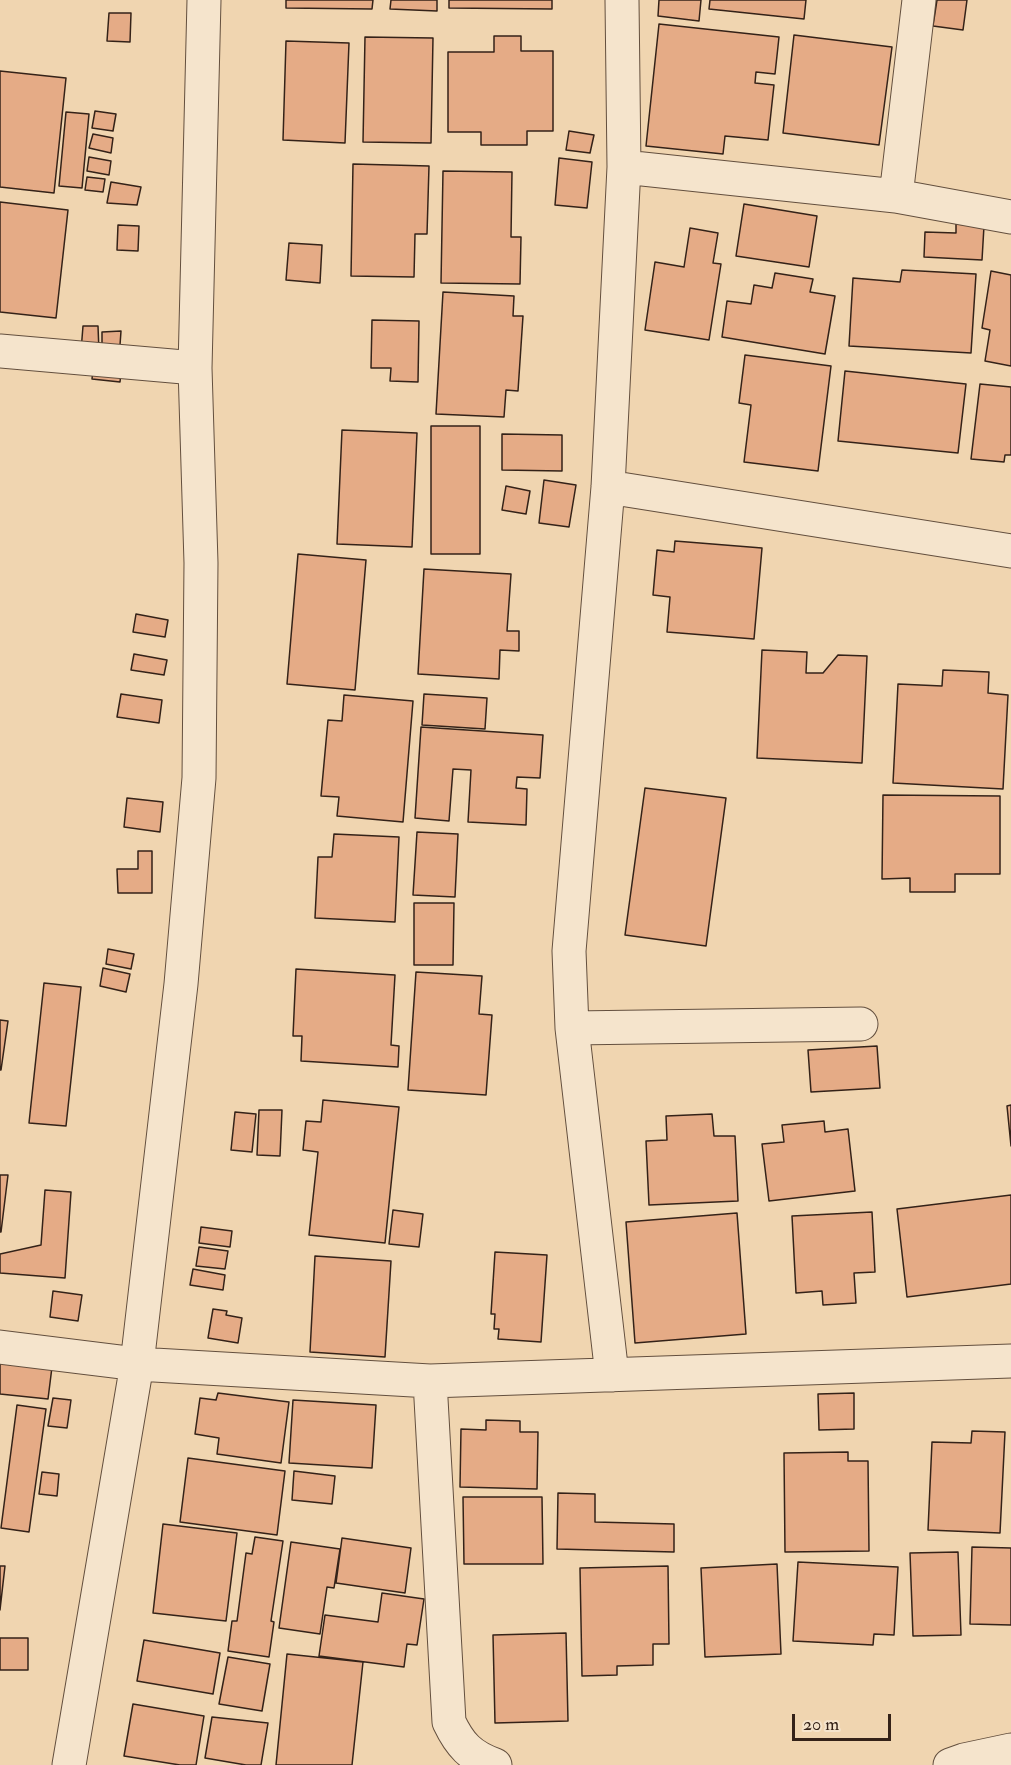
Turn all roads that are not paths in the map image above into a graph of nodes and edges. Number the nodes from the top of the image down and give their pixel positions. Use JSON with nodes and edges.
{"nodes":[{"id":1,"x":204,"y":0,"type":"edge"},
{"id":2,"x":622,"y":0,"type":"edge"},
{"id":3,"x":919,"y":0,"type":"edge"},
{"id":4,"x":624,"y":167,"type":"junction"},
{"id":5,"x":896,"y":196,"type":"junction"},
{"id":6,"x":1011,"y":217,"type":"edge"},
{"id":7,"x":0,"y":351,"type":"edge"},
{"id":8,"x":195,"y":368,"type":"junction"},
{"id":9,"x":608,"y":487,"type":"junction"},
{"id":10,"x":1011,"y":552,"type":"edge"},
{"id":11,"x":861,"y":1024,"type":"dead end"},
{"id":12,"x":572,"y":1028,"type":"junction"},
{"id":13,"x":0,"y":1347,"type":"edge"},
{"id":14,"x":1011,"y":1361,"type":"edge"},
{"id":15,"x":137,"y":1364,"type":"junction"},
{"id":16,"x":612,"y":1375,"type":"junction"},
{"id":17,"x":430,"y":1381,"type":"junction"},
{"id":18,"x":1011,"y":1750,"type":"edge"},
{"id":19,"x":69,"y":1765,"type":"edge"},
{"id":20,"x":495,"y":1765,"type":"edge"},
{"id":21,"x":950,"y":1765,"type":"edge"}],
"edges":[{"from":1,"to":8,"type":"street"},
{"from":2,"to":4,"type":"street"},
{"from":3,"to":5,"type":"street"},
{"from":4,"to":5,"type":"street"},
{"from":4,"to":9,"type":"street"},
{"from":5,"to":6,"type":"street"},
{"from":7,"to":8,"type":"street"},
{"from":8,"to":15,"type":"street"},
{"from":9,"to":10,"type":"street"},
{"from":9,"to":12,"type":"street"},
{"from":11,"to":12,"type":"street"},
{"from":12,"to":16,"type":"street"},
{"from":13,"to":15,"type":"street"},
{"from":14,"to":16,"type":"street"},
{"from":15,"to":17,"type":"street"},
{"from":15,"to":19,"type":"street"},
{"from":16,"to":17,"type":"street"},
{"from":17,"to":20,"type":"street"},
{"from":18,"to":21,"type":"street"}]}
